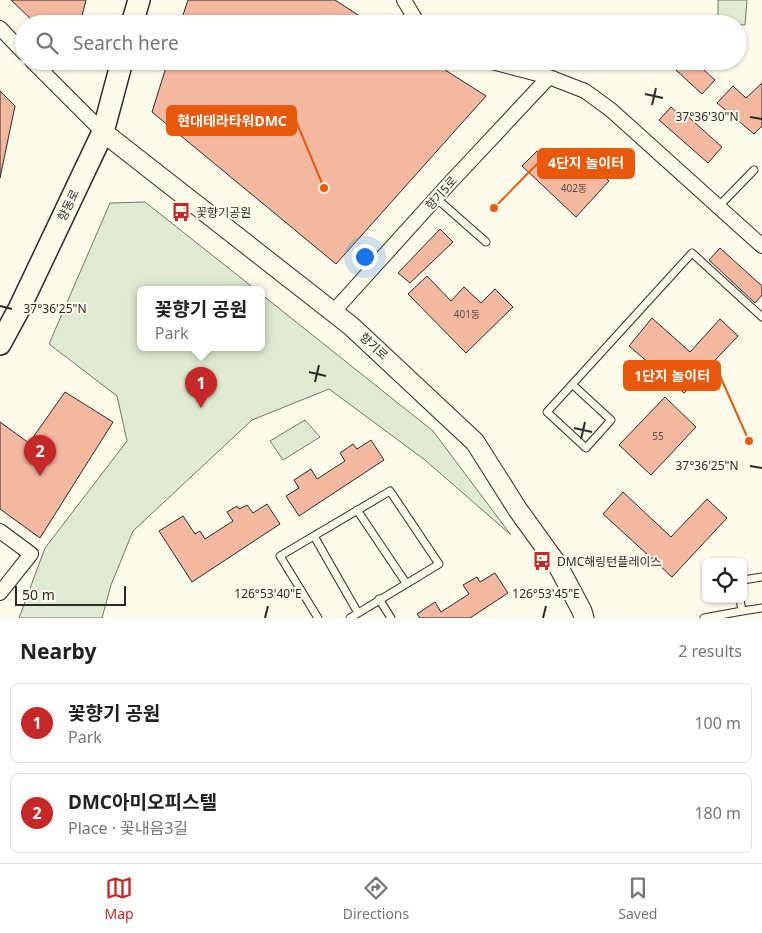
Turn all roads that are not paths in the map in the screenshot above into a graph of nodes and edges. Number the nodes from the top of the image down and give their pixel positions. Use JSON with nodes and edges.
{"nodes":[{"id":1,"x":138,"y":0,"type":"edge"},
{"id":2,"x":404,"y":0,"type":"edge"},
{"id":3,"x":134,"y":15,"type":"edge"},
{"id":4,"x":413,"y":15,"type":"edge"},
{"id":5,"x":0,"y":28,"type":"edge"},
{"id":6,"x":15,"y":43,"type":"edge"},
{"id":7,"x":41,"y":70,"type":"edge"},
{"id":8,"x":120,"y":70,"type":"edge"},
{"id":9,"x":525,"y":70,"type":"edge"},
{"id":10,"x":549,"y":76,"type":"junction"},
{"id":11,"x":103,"y":132,"type":"junction"},
{"id":12,"x":754,"y":170,"type":"dead end"},
{"id":13,"x":436,"y":198,"type":"junction"},
{"id":14,"x":718,"y":207,"type":"junction"},
{"id":15,"x":486,"y":242,"type":"dead end"},
{"id":16,"x":762,"y":246,"type":"edge"},
{"id":17,"x":334,"y":311,"type":"junction"},
{"id":18,"x":762,"y":317,"type":"edge"},
{"id":19,"x":0,"y":344,"type":"edge"},
{"id":20,"x":573,"y":385,"type":"junction"},
{"id":21,"x":357,"y":510,"type":"junction"},
{"id":22,"x":0,"y":531,"type":"edge"},
{"id":23,"x":314,"y":536,"type":"junction"},
{"id":24,"x":762,"y":577,"type":"edge"},
{"id":25,"x":747,"y":579,"type":"edge"},
{"id":26,"x":406,"y":583,"type":"junction"},
{"id":27,"x":0,"y":593,"type":"edge"},
{"id":28,"x":380,"y":599,"type":"junction"},
{"id":29,"x":741,"y":603,"type":"edge"},
{"id":30,"x":762,"y":608,"type":"edge"},
{"id":31,"x":742,"y":611,"type":"junction"},
{"id":32,"x":358,"y":613,"type":"junction"},
{"id":33,"x":318,"y":618,"type":"edge"},
{"id":34,"x":350,"y":618,"type":"edge"},
{"id":35,"x":391,"y":618,"type":"edge"},
{"id":36,"x":584,"y":618,"type":"edge"},
{"id":37,"x":704,"y":618,"type":"edge"}],
"edges":[{"from":1,"to":3,"type":"main road"},
{"from":2,"to":4,"type":"street"},
{"from":5,"to":6,"type":"street"},
{"from":7,"to":11,"type":"street"},
{"from":8,"to":11,"type":"main road","name":"향동로"},
{"from":9,"to":10,"type":"street"},
{"from":10,"to":13,"type":"street","name":"향기5로"},
{"from":10,"to":14,"type":"street"},
{"from":11,"to":17,"type":"main road","name":"향기로"},
{"from":11,"to":19,"type":"main road","name":"향동로"},
{"from":12,"to":14,"type":"lane"},
{"from":13,"to":15,"type":"lane"},
{"from":13,"to":17,"type":"street","name":"향기5로"},
{"from":14,"to":16,"type":"street"},
{"from":17,"to":36,"type":"main road","name":"향기로"},
{"from":18,"to":20,"type":"lane"},
{"from":20,"to":20,"type":"lane"},
{"from":21,"to":23,"type":"lane"},
{"from":21,"to":26,"type":"lane"},
{"from":21,"to":26,"type":"lane"},
{"from":22,"to":27,"type":"street"},
{"from":23,"to":32,"type":"lane"},
{"from":23,"to":33,"type":"lane"},
{"from":24,"to":25,"type":"lane"},
{"from":26,"to":28,"type":"lane"},
{"from":28,"to":32,"type":"lane"},
{"from":28,"to":35,"type":"lane"},
{"from":29,"to":31,"type":"lane"},
{"from":30,"to":31,"type":"lane"},
{"from":31,"to":37,"type":"lane"},
{"from":32,"to":34,"type":"lane"}]}
